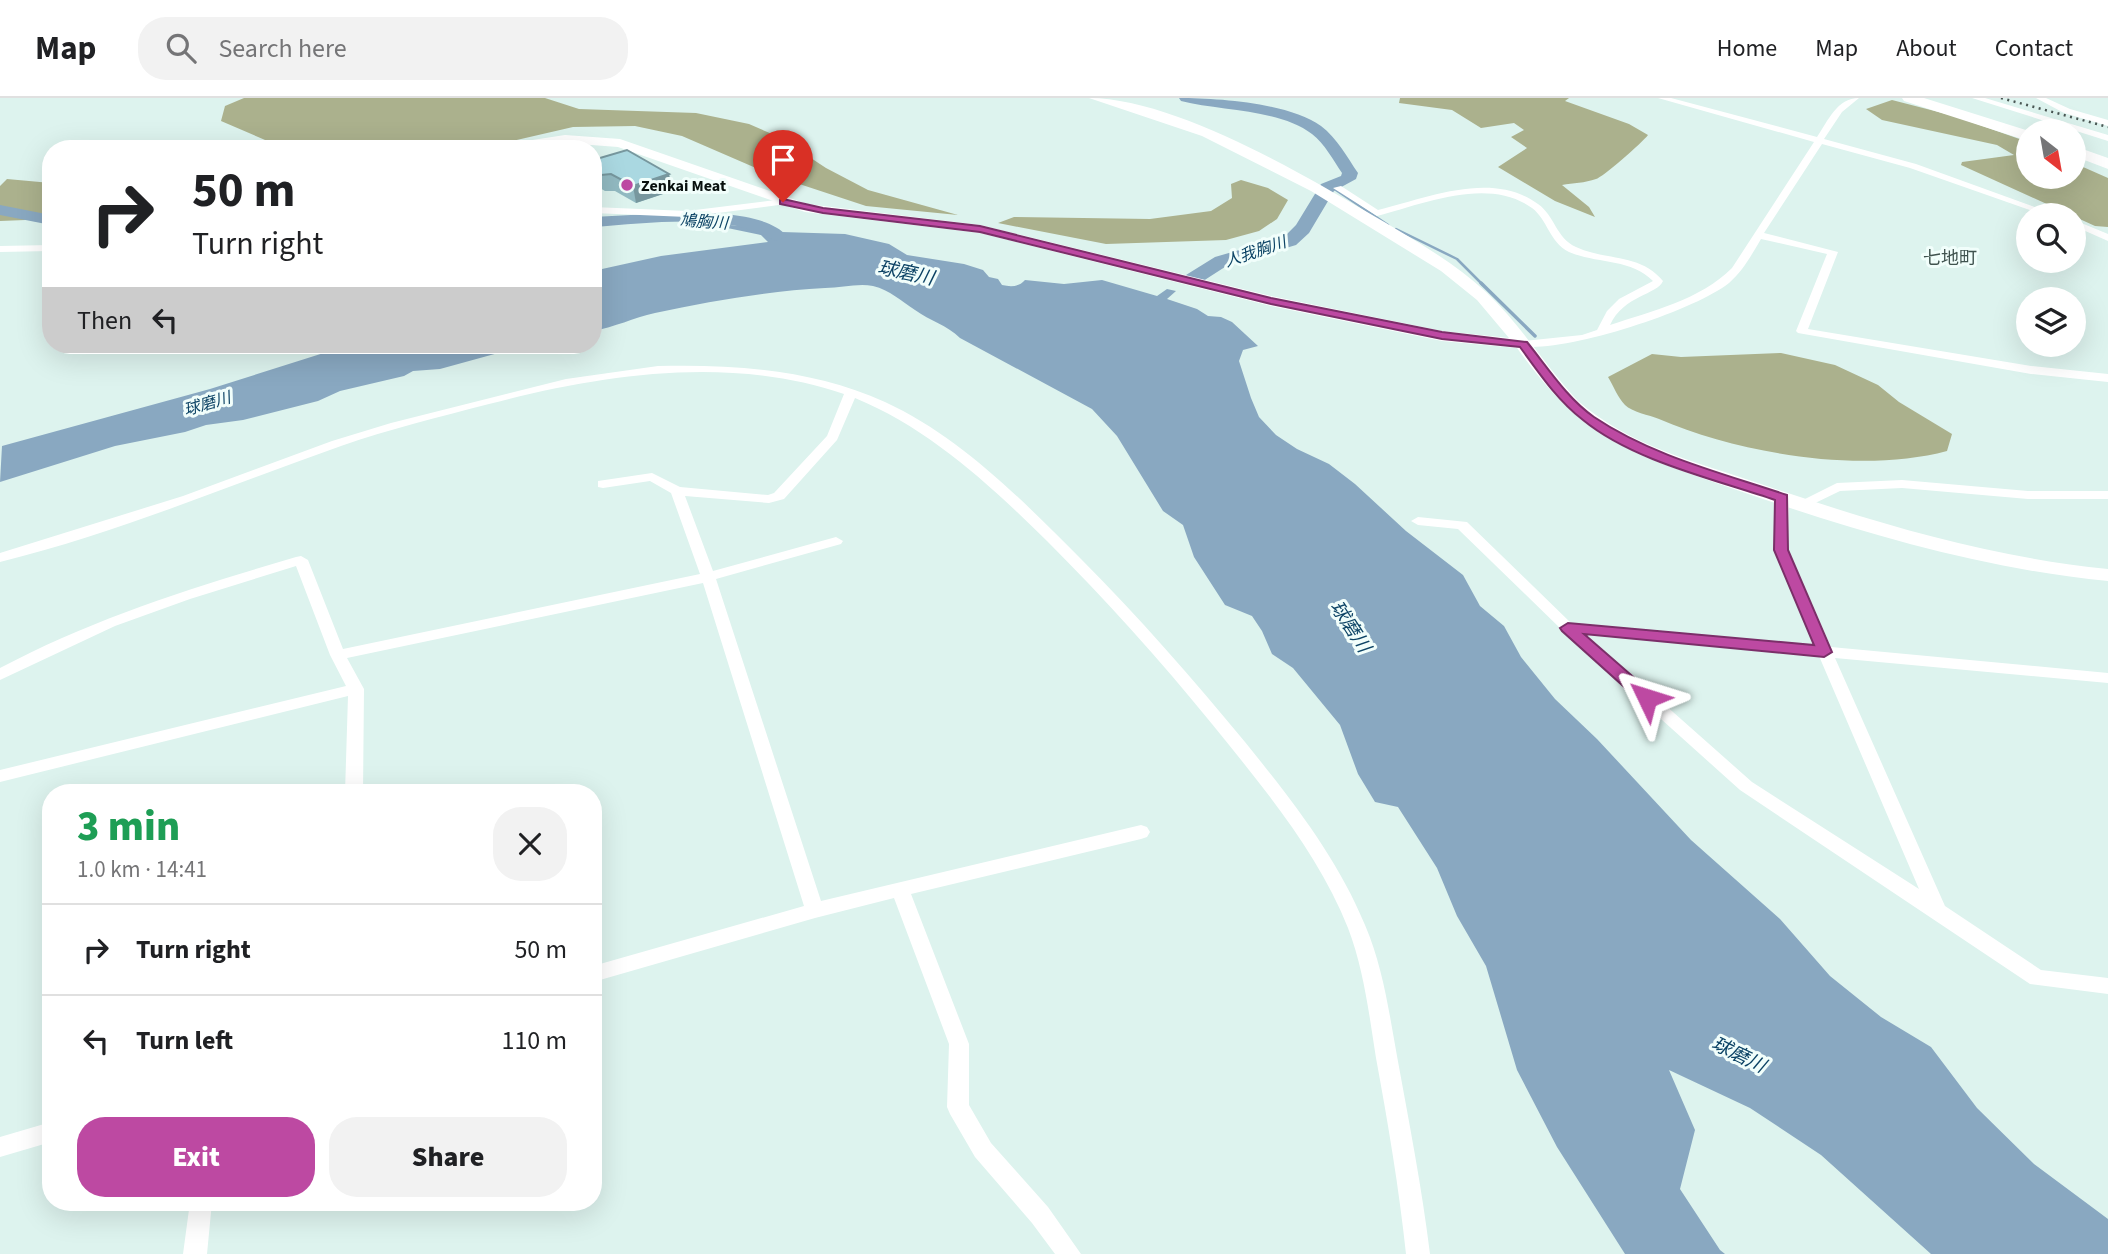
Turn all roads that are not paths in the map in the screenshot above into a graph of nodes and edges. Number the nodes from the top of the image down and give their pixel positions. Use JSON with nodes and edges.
{"nodes":[{"id":1,"x":1095,"y":98,"type":"edge"},
{"id":2,"x":1662,"y":98,"type":"edge"},
{"id":3,"x":1855,"y":98,"type":"edge"},
{"id":4,"x":1909,"y":98,"type":"edge"},
{"id":5,"x":1923,"y":98,"type":"edge"},
{"id":6,"x":1976,"y":98,"type":"edge"},
{"id":7,"x":2040,"y":98,"type":"edge"},
{"id":8,"x":2108,"y":123,"type":"edge"},
{"id":9,"x":2016,"y":129,"type":"edge"},
{"id":10,"x":2016,"y":129,"type":"edge"},
{"id":11,"x":2108,"y":138,"type":"edge"},
{"id":12,"x":558,"y":140,"type":"edge"},
{"id":13,"x":579,"y":140,"type":"edge"},
{"id":14,"x":602,"y":142,"type":"edge"},
{"id":15,"x":1821,"y":142,"type":"junction"},
{"id":16,"x":2086,"y":153,"type":"edge"},
{"id":17,"x":2086,"y":154,"type":"edge"},
{"id":18,"x":2108,"y":159,"type":"edge"},
{"id":19,"x":2108,"y":164,"type":"edge"},
{"id":20,"x":1338,"y":188,"type":"dead end"},
{"id":21,"x":783,"y":202,"type":"junction"},
{"id":22,"x":2018,"y":203,"type":"edge"},
{"id":23,"x":602,"y":210,"type":"edge"},
{"id":24,"x":2086,"y":228,"type":"edge"},
{"id":25,"x":1758,"y":235,"type":"junction"},
{"id":26,"x":2108,"y":237,"type":"edge"},
{"id":27,"x":42,"y":248,"type":"edge"},
{"id":28,"x":0,"y":249,"type":"edge"},
{"id":29,"x":1602,"y":331,"type":"junction"},
{"id":30,"x":1523,"y":344,"type":"junction"},
{"id":31,"x":2108,"y":378,"type":"edge"},
{"id":32,"x":851,"y":393,"type":"junction"},
{"id":33,"x":603,"y":484,"type":"dead end"},
{"id":34,"x":677,"y":491,"type":"junction"},
{"id":35,"x":2108,"y":495,"type":"edge"},
{"id":36,"x":1782,"y":498,"type":"junction"},
{"id":37,"x":1802,"y":504,"type":"junction"},
{"id":38,"x":1418,"y":521,"type":"dead end"},
{"id":39,"x":836,"y":541,"type":"dead end"},
{"id":40,"x":0,"y":558,"type":"edge"},
{"id":41,"x":2108,"y":575,"type":"edge"},
{"id":42,"x":708,"y":577,"type":"junction"},
{"id":43,"x":1568,"y":628,"type":"junction"},
{"id":44,"x":1824,"y":652,"type":"junction"},
{"id":45,"x":338,"y":655,"type":"junction"},
{"id":46,"x":0,"y":674,"type":"edge"},
{"id":47,"x":2108,"y":678,"type":"edge"},
{"id":48,"x":356,"y":689,"type":"junction"},
{"id":49,"x":0,"y":776,"type":"edge"},
{"id":50,"x":354,"y":784,"type":"edge"},
{"id":51,"x":1141,"y":832,"type":"dead end"},
{"id":52,"x":900,"y":889,"type":"junction"},
{"id":53,"x":815,"y":910,"type":"junction"},
{"id":54,"x":1938,"y":911,"type":"junction"},
{"id":55,"x":602,"y":971,"type":"edge"},
{"id":56,"x":2108,"y":986,"type":"edge"},
{"id":57,"x":42,"y":1135,"type":"edge"},
{"id":58,"x":0,"y":1147,"type":"edge"},
{"id":59,"x":200,"y":1211,"type":"edge"},
{"id":60,"x":195,"y":1254,"type":"edge"},
{"id":61,"x":1069,"y":1254,"type":"edge"},
{"id":62,"x":1418,"y":1254,"type":"edge"}],
"edges":[{"from":1,"to":30,"type":"main road"},
{"from":2,"to":15,"type":"street"},
{"from":3,"to":15,"type":"street"},
{"from":4,"to":9,"type":"highway"},
{"from":5,"to":10,"type":"highway"},
{"from":6,"to":11,"type":"street"},
{"from":7,"to":8,"type":"street"},
{"from":12,"to":13,"type":"main road"},
{"from":14,"to":21,"type":"main road"},
{"from":15,"to":22,"type":"street"},
{"from":15,"to":25,"type":"street"},
{"from":16,"to":18,"type":"highway"},
{"from":17,"to":19,"type":"highway"},
{"from":20,"to":29,"type":"street"},
{"from":21,"to":23,"type":"street"},
{"from":21,"to":30,"type":"main road"},
{"from":24,"to":26,"type":"street"},
{"from":25,"to":29,"type":"street"},
{"from":25,"to":31,"type":"street"},
{"from":27,"to":28,"type":"street"},
{"from":29,"to":30,"type":"street"},
{"from":30,"to":36,"type":"main road"},
{"from":32,"to":34,"type":"street"},
{"from":32,"to":40,"type":"street"},
{"from":32,"to":62,"type":"street"},
{"from":33,"to":34,"type":"street"},
{"from":34,"to":42,"type":"street"},
{"from":35,"to":37,"type":"street"},
{"from":36,"to":37,"type":"main road"},
{"from":36,"to":44,"type":"street"},
{"from":37,"to":41,"type":"main road"},
{"from":38,"to":43,"type":"street"},
{"from":39,"to":42,"type":"street"},
{"from":42,"to":45,"type":"street"},
{"from":42,"to":53,"type":"street"},
{"from":43,"to":44,"type":"street"},
{"from":43,"to":54,"type":"street"},
{"from":44,"to":47,"type":"street"},
{"from":44,"to":54,"type":"street"},
{"from":45,"to":46,"type":"street"},
{"from":45,"to":48,"type":"street"},
{"from":48,"to":49,"type":"street"},
{"from":48,"to":50,"type":"street"},
{"from":51,"to":52,"type":"street"},
{"from":52,"to":53,"type":"street"},
{"from":52,"to":61,"type":"street"},
{"from":53,"to":55,"type":"street"},
{"from":54,"to":56,"type":"street"},
{"from":57,"to":58,"type":"street"},
{"from":59,"to":60,"type":"street"}]}
